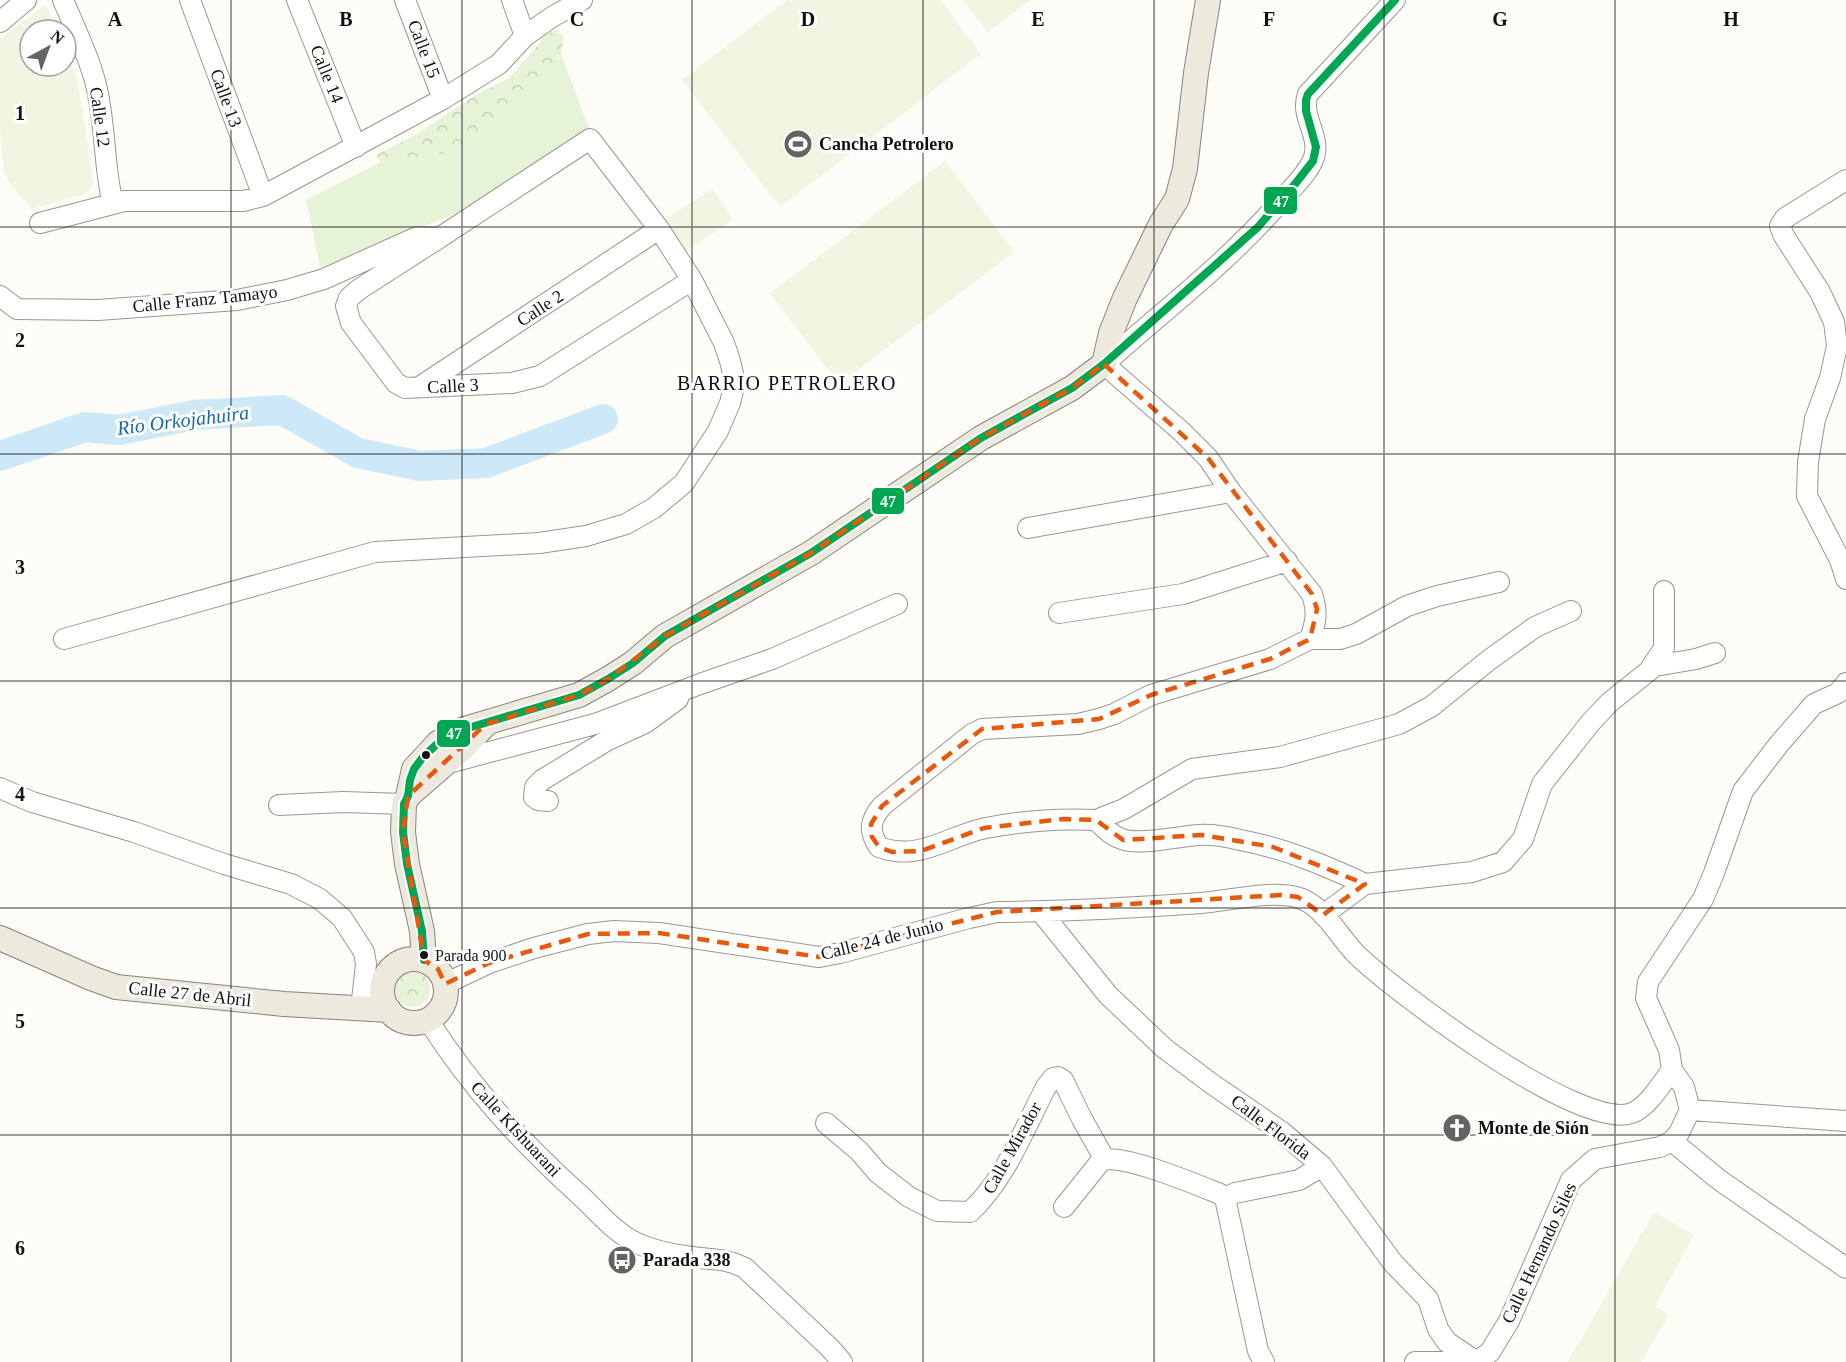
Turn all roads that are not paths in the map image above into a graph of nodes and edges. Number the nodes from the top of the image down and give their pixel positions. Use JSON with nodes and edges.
{"nodes":[{"id":1,"x":26,"y":0,"type":"edge"},
{"id":2,"x":63,"y":0,"type":"edge"},
{"id":3,"x":190,"y":0,"type":"edge"},
{"id":4,"x":297,"y":0,"type":"edge"},
{"id":5,"x":405,"y":0,"type":"edge"},
{"id":6,"x":512,"y":0,"type":"edge"},
{"id":7,"x":582,"y":0,"type":"edge"},
{"id":8,"x":1208,"y":0,"type":"edge"},
{"id":9,"x":1395,"y":0,"type":"edge"},
{"id":10,"x":3,"y":14,"type":"edge"},
{"id":11,"x":525,"y":36,"type":"junction"},
{"id":12,"x":443,"y":99,"type":"junction"},
{"id":13,"x":356,"y":147,"type":"junction"},
{"id":14,"x":1846,"y":180,"type":"edge"},
{"id":15,"x":263,"y":196,"type":"junction"},
{"id":16,"x":113,"y":204,"type":"junction"},
{"id":17,"x":40,"y":223,"type":"dead end"},
{"id":18,"x":659,"y":230,"type":"junction"},
{"id":19,"x":439,"y":238,"type":"junction"},
{"id":20,"x":692,"y":280,"type":"junction"},
{"id":21,"x":0,"y":296,"type":"edge"},
{"id":22,"x":1104,"y":364,"type":"junction"},
{"id":23,"x":420,"y":387,"type":"junction"},
{"id":24,"x":1231,"y":492,"type":"junction"},
{"id":25,"x":1028,"y":528,"type":"dead end"},
{"id":26,"x":1287,"y":561,"type":"junction"},
{"id":27,"x":1846,"y":579,"type":"edge"},
{"id":28,"x":1498,"y":582,"type":"dead end"},
{"id":29,"x":1664,"y":591,"type":"dead end"},
{"id":30,"x":897,"y":604,"type":"dead end"},
{"id":31,"x":1571,"y":611,"type":"dead end"},
{"id":32,"x":1059,"y":613,"type":"dead end"},
{"id":33,"x":64,"y":639,"type":"dead end"},
{"id":34,"x":1310,"y":639,"type":"junction"},
{"id":35,"x":1715,"y":653,"type":"dead end"},
{"id":36,"x":1650,"y":669,"type":"junction"},
{"id":37,"x":1846,"y":683,"type":"edge"},
{"id":38,"x":700,"y":684,"type":"junction"},
{"id":39,"x":438,"y":757,"type":"junction"},
{"id":40,"x":0,"y":788,"type":"edge"},
{"id":41,"x":406,"y":800,"type":"junction"},
{"id":42,"x":548,"y":801,"type":"dead end"},
{"id":43,"x":279,"y":805,"type":"dead end"},
{"id":44,"x":1096,"y":820,"type":"junction"},
{"id":45,"x":1365,"y":884,"type":"junction"},
{"id":46,"x":1041,"y":912,"type":"junction"},
{"id":47,"x":1323,"y":915,"type":"junction"},
{"id":48,"x":0,"y":938,"type":"edge"},
{"id":49,"x":424,"y":960,"type":"junction"},
{"id":50,"x":445,"y":984,"type":"junction"},
{"id":51,"x":361,"y":1009,"type":"junction"},
{"id":52,"x":389,"y":1010,"type":"junction"},
{"id":53,"x":428,"y":1020,"type":"junction"},
{"id":54,"x":1672,"y":1070,"type":"junction"},
{"id":55,"x":1690,"y":1110,"type":"junction"},
{"id":56,"x":1846,"y":1121,"type":"edge"},
{"id":57,"x":826,"y":1123,"type":"dead end"},
{"id":58,"x":1671,"y":1142,"type":"junction"},
{"id":59,"x":1104,"y":1158,"type":"junction"},
{"id":60,"x":1322,"y":1166,"type":"junction"},
{"id":61,"x":1225,"y":1198,"type":"junction"},
{"id":62,"x":1064,"y":1207,"type":"dead end"},
{"id":63,"x":1846,"y":1268,"type":"edge"},
{"id":64,"x":842,"y":1362,"type":"edge"},
{"id":65,"x":1264,"y":1362,"type":"edge"},
{"id":66,"x":1415,"y":1362,"type":"edge"},
{"id":67,"x":1477,"y":1362,"type":"edge"}],
"edges":[{"from":1,"to":10,"type":"street"},
{"from":2,"to":16,"type":"street","name":"Calle 12"},
{"from":3,"to":15,"type":"street","name":"Calle 13"},
{"from":4,"to":13,"type":"street","name":"Calle 14"},
{"from":5,"to":12,"type":"street","name":"Calle 15"},
{"from":6,"to":11,"type":"street"},
{"from":7,"to":11,"type":"street"},
{"from":8,"to":22,"type":"main road"},
{"from":9,"to":22,"type":"street"},
{"from":11,"to":12,"type":"street"},
{"from":12,"to":13,"type":"street"},
{"from":13,"to":15,"type":"street"},
{"from":14,"to":27,"type":"street"},
{"from":15,"to":16,"type":"street"},
{"from":16,"to":17,"type":"street"},
{"from":18,"to":19,"type":"street","name":"Calle Franz Tamayo"},
{"from":18,"to":20,"type":"street"},
{"from":18,"to":23,"type":"street","name":"Calle 2"},
{"from":19,"to":21,"type":"street","name":"Calle Franz Tamayo"},
{"from":19,"to":23,"type":"street","name":"Calle 3"},
{"from":20,"to":23,"type":"street","name":"Calle 3"},
{"from":20,"to":33,"type":"street"},
{"from":22,"to":24,"type":"street"},
{"from":22,"to":39,"type":"main road"},
{"from":24,"to":25,"type":"street"},
{"from":24,"to":26,"type":"street"},
{"from":26,"to":32,"type":"street"},
{"from":26,"to":34,"type":"street"},
{"from":28,"to":34,"type":"street"},
{"from":29,"to":36,"type":"street"},
{"from":30,"to":38,"type":"street"},
{"from":31,"to":44,"type":"street"},
{"from":34,"to":44,"type":"street"},
{"from":35,"to":36,"type":"street"},
{"from":36,"to":45,"type":"street"},
{"from":37,"to":54,"type":"street"},
{"from":38,"to":39,"type":"street"},
{"from":38,"to":42,"type":"street"},
{"from":39,"to":41,"type":"main road"},
{"from":40,"to":51,"type":"street"},
{"from":41,"to":43,"type":"street"},
{"from":41,"to":49,"type":"main road"},
{"from":44,"to":45,"type":"street"},
{"from":45,"to":47,"type":"street"},
{"from":46,"to":47,"type":"street","name":"Calle 24 de Junio"},
{"from":46,"to":50,"type":"street","name":"Calle 24 de Junio"},
{"from":46,"to":60,"type":"street","name":"Calle Florida"},
{"from":47,"to":54,"type":"street","name":"Calle 24 de Junio"},
{"from":48,"to":51,"type":"main road","name":"Calle 27 de Abril"},
{"from":49,"to":50,"type":"main road"},
{"from":49,"to":52,"type":"main road"},
{"from":50,"to":53,"type":"main road"},
{"from":51,"to":52,"type":"main road","name":"Calle 27 de Abril"},
{"from":52,"to":53,"type":"main road"},
{"from":53,"to":64,"type":"street","name":"Calle KIshuarani"},
{"from":54,"to":55,"type":"street"},
{"from":55,"to":56,"type":"street"},
{"from":55,"to":58,"type":"street"},
{"from":57,"to":59,"type":"street","name":"Calle Mirador"},
{"from":58,"to":63,"type":"street"},
{"from":58,"to":67,"type":"street","name":"Calle Hernando Siles"},
{"from":59,"to":61,"type":"street"},
{"from":59,"to":62,"type":"street"},
{"from":60,"to":61,"type":"street"},
{"from":60,"to":67,"type":"street","name":"Calle Florida"},
{"from":61,"to":65,"type":"street"},
{"from":66,"to":67,"type":"street"}]}
